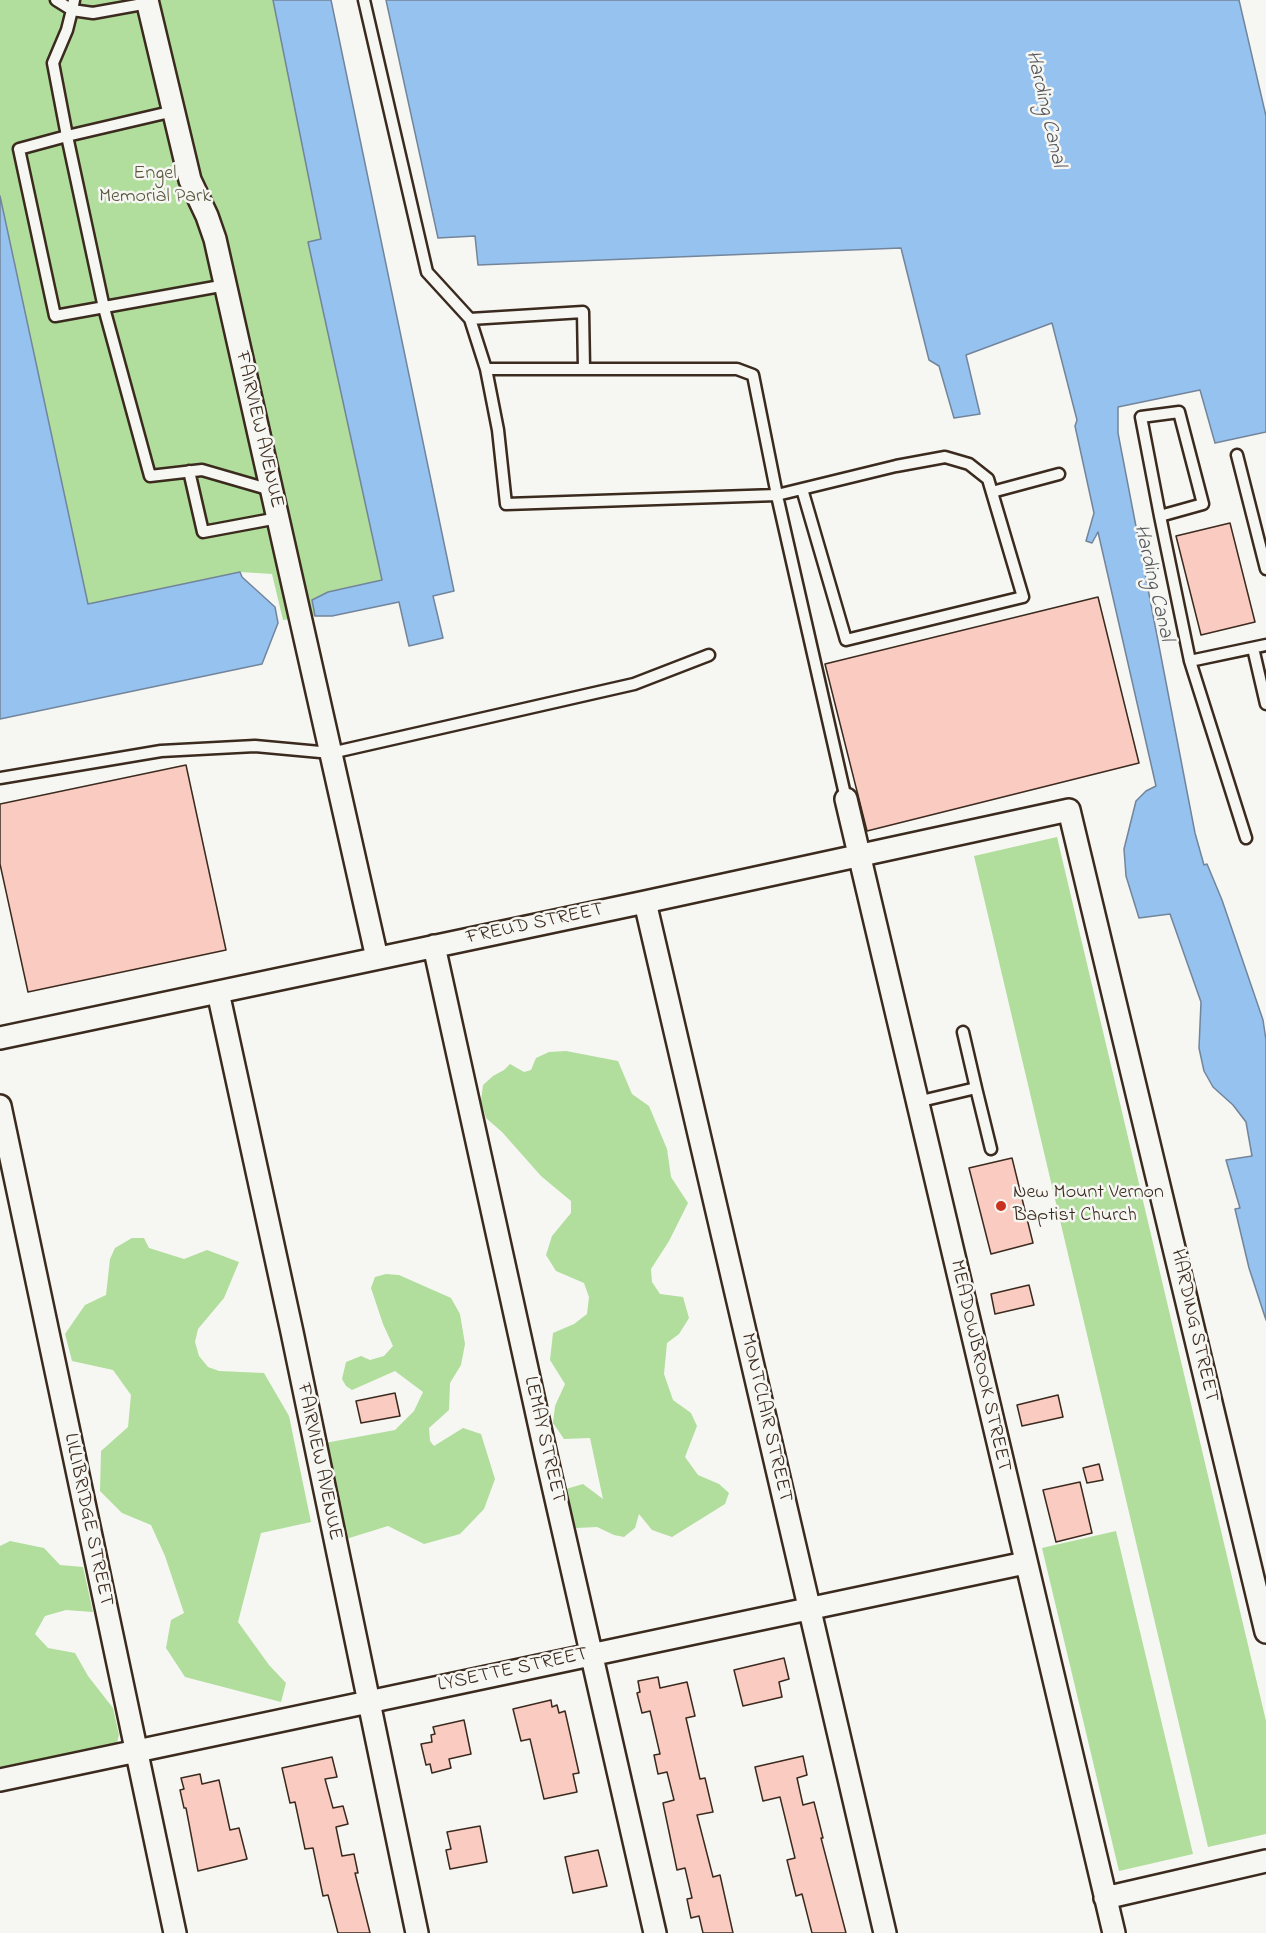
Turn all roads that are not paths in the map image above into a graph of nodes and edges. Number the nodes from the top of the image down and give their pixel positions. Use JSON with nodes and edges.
{"nodes":[{"id":1,"x":56,"y":0,"type":"edge"},
{"id":2,"x":364,"y":0,"type":"edge"},
{"id":3,"x":147,"y":2,"type":"edge"},
{"id":4,"x":73,"y":5,"type":"edge"},
{"id":5,"x":174,"y":111,"type":"junction"},
{"id":6,"x":67,"y":136,"type":"junction"},
{"id":7,"x":226,"y":285,"type":"junction"},
{"id":8,"x":104,"y":308,"type":"junction"},
{"id":9,"x":470,"y":319,"type":"junction"},
{"id":10,"x":584,"y":368,"type":"junction"},
{"id":11,"x":486,"y":369,"type":"junction"},
{"id":12,"x":1237,"y":454,"type":"dead end"},
{"id":13,"x":189,"y":471,"type":"junction"},
{"id":14,"x":1059,"y":474,"type":"dead end"},
{"id":15,"x":272,"y":489,"type":"junction"},
{"id":16,"x":802,"y":489,"type":"junction"},
{"id":17,"x":992,"y":492,"type":"junction"},
{"id":18,"x":777,"y":495,"type":"junction"},
{"id":19,"x":1160,"y":516,"type":"junction"},
{"id":20,"x":278,"y":518,"type":"junction"},
{"id":21,"x":1266,"y":569,"type":"edge"},
{"id":22,"x":1266,"y":645,"type":"edge"},
{"id":23,"x":1253,"y":648,"type":"junction"},
{"id":24,"x":709,"y":655,"type":"dead end"},
{"id":25,"x":1190,"y":661,"type":"junction"},
{"id":26,"x":1266,"y":704,"type":"edge"},
{"id":27,"x":331,"y":753,"type":"junction"},
{"id":28,"x":0,"y":777,"type":"edge"},
{"id":29,"x":846,"y":799,"type":"joint"},
{"id":30,"x":1069,"y":810,"type":"joint"},
{"id":31,"x":1245,"y":838,"type":"dead end"},
{"id":32,"x":859,"y":855,"type":"junction"},
{"id":33,"x":645,"y":902,"type":"junction"},
{"id":34,"x":435,"y":946,"type":"junction"},
{"id":35,"x":377,"y":958,"type":"junction"},
{"id":36,"x":218,"y":992,"type":"junction"},
{"id":37,"x":963,"y":1032,"type":"dead end"},
{"id":38,"x":0,"y":1038,"type":"edge"},
{"id":39,"x":976,"y":1088,"type":"junction"},
{"id":40,"x":917,"y":1102,"type":"junction"},
{"id":41,"x":0,"y":1106,"type":"edge"},
{"id":42,"x":991,"y":1149,"type":"dead end"},
{"id":43,"x":1025,"y":1563,"type":"junction"},
{"id":44,"x":809,"y":1609,"type":"junction"},
{"id":45,"x":1266,"y":1632,"type":"edge"},
{"id":46,"x":592,"y":1655,"type":"junction"},
{"id":47,"x":368,"y":1702,"type":"junction"},
{"id":48,"x":135,"y":1752,"type":"junction"},
{"id":49,"x":0,"y":1780,"type":"edge"},
{"id":50,"x":1266,"y":1861,"type":"edge"},
{"id":51,"x":1106,"y":1898,"type":"junction"},
{"id":52,"x":175,"y":1933,"type":"edge"},
{"id":53,"x":417,"y":1933,"type":"edge"},
{"id":54,"x":654,"y":1933,"type":"edge"},
{"id":55,"x":885,"y":1933,"type":"edge"},
{"id":56,"x":1114,"y":1933,"type":"edge"}],
"edges":[{"from":1,"to":4,"type":"lane"},
{"from":2,"to":9,"type":"lane"},
{"from":3,"to":4,"type":"lane"},
{"from":3,"to":5,"type":"street","name":"FAIRVIEW AVENUE"},
{"from":4,"to":6,"type":"lane"},
{"from":5,"to":6,"type":"lane"},
{"from":5,"to":7,"type":"street","name":"FAIRVIEW AVENUE"},
{"from":6,"to":8,"type":"lane"},
{"from":6,"to":8,"type":"lane"},
{"from":7,"to":8,"type":"lane"},
{"from":7,"to":15,"type":"street","name":"FAIRVIEW AVENUE"},
{"from":8,"to":13,"type":"lane"},
{"from":9,"to":10,"type":"lane"},
{"from":9,"to":11,"type":"lane"},
{"from":10,"to":11,"type":"lane"},
{"from":10,"to":18,"type":"lane"},
{"from":11,"to":18,"type":"lane"},
{"from":12,"to":21,"type":"lane"},
{"from":13,"to":15,"type":"lane"},
{"from":13,"to":20,"type":"lane"},
{"from":14,"to":17,"type":"lane"},
{"from":15,"to":20,"type":"street","name":"FAIRVIEW AVENUE"},
{"from":16,"to":17,"type":"lane"},
{"from":16,"to":17,"type":"lane"},
{"from":16,"to":18,"type":"lane"},
{"from":18,"to":29,"type":"lane"},
{"from":19,"to":19,"type":"lane"},
{"from":19,"to":25,"type":"lane"},
{"from":20,"to":27,"type":"street","name":"FAIRVIEW AVENUE"},
{"from":22,"to":23,"type":"lane"},
{"from":23,"to":25,"type":"lane"},
{"from":23,"to":26,"type":"lane"},
{"from":24,"to":27,"type":"lane"},
{"from":25,"to":31,"type":"lane"},
{"from":27,"to":28,"type":"lane"},
{"from":27,"to":35,"type":"street","name":"FAIRVIEW AVENUE"},
{"from":29,"to":32,"type":"street","name":"MEADOWBROOK STREET"},
{"from":30,"to":32,"type":"street","name":"FREUD STREET"},
{"from":30,"to":45,"type":"street","name":"HARDING STREET"},
{"from":32,"to":33,"type":"street","name":"FREUD STREET"},
{"from":32,"to":40,"type":"street","name":"MEADOWBROOK STREET"},
{"from":33,"to":34,"type":"street","name":"FREUD STREET"},
{"from":33,"to":44,"type":"street","name":"MONTCLAIR STREET"},
{"from":34,"to":35,"type":"street","name":"FREUD STREET"},
{"from":34,"to":46,"type":"street","name":"LEMAY STREET"},
{"from":35,"to":36,"type":"street","name":"FREUD STREET"},
{"from":36,"to":38,"type":"street","name":"FREUD STREET"},
{"from":36,"to":47,"type":"street","name":"FAIRVIEW AVENUE"},
{"from":37,"to":39,"type":"lane"},
{"from":39,"to":40,"type":"lane"},
{"from":39,"to":42,"type":"lane"},
{"from":40,"to":43,"type":"street","name":"MEADOWBROOK STREET"},
{"from":41,"to":48,"type":"street","name":"LILLIBRIDGE STREET"},
{"from":43,"to":44,"type":"street","name":"LYSETTE STREET"},
{"from":43,"to":51,"type":"street","name":"MEADOWBROOK STREET"},
{"from":44,"to":46,"type":"street","name":"LYSETTE STREET"},
{"from":44,"to":55,"type":"street","name":"MONTCLAIR STREET"},
{"from":46,"to":47,"type":"street","name":"LYSETTE STREET"},
{"from":46,"to":54,"type":"street","name":"LEMAY STREET"},
{"from":47,"to":48,"type":"street","name":"LYSETTE STREET"},
{"from":47,"to":53,"type":"street","name":"FAIRVIEW AVENUE"},
{"from":48,"to":49,"type":"street","name":"LYSETTE STREET"},
{"from":48,"to":52,"type":"street","name":"LILLIBRIDGE STREET"},
{"from":50,"to":51,"type":"street"},
{"from":51,"to":56,"type":"street","name":"MEADOWBROOK STREET"}]}
